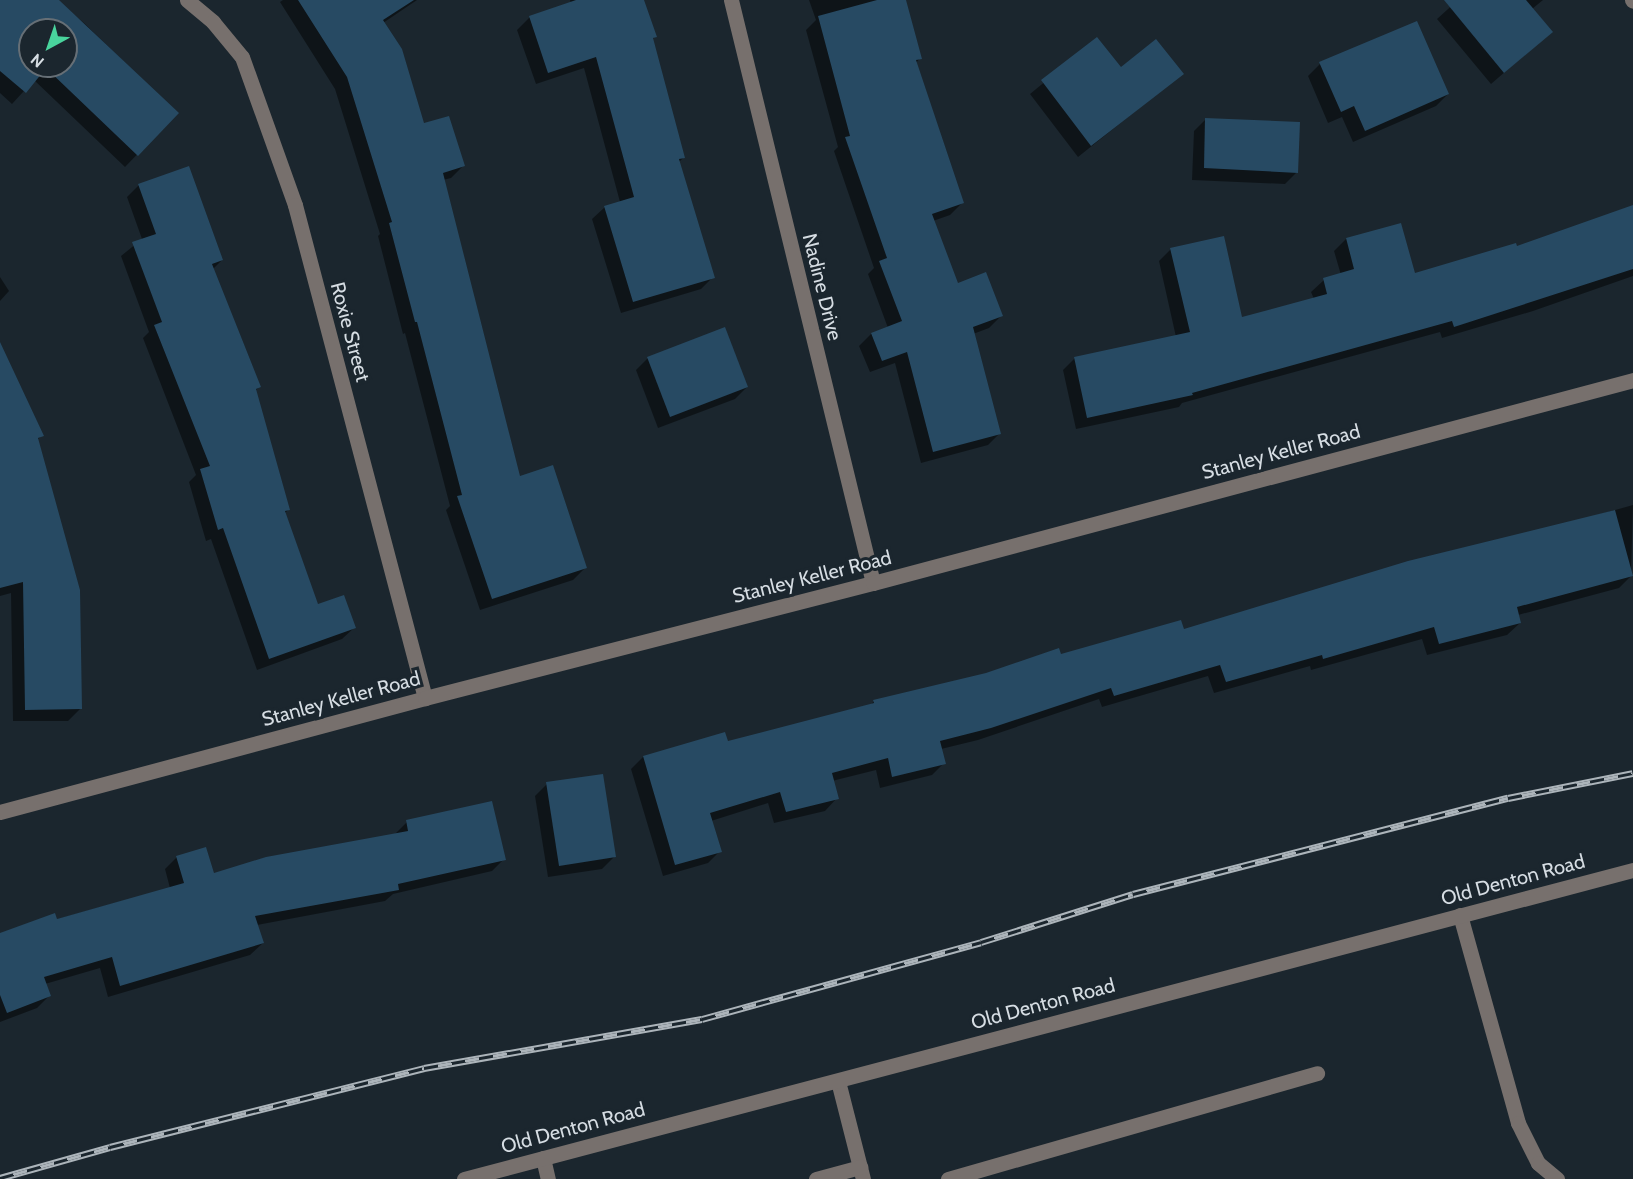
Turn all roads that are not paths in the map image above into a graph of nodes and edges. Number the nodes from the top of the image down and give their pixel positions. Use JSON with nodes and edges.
{"nodes":[{"id":1,"x":187,"y":0,"type":"edge"},
{"id":2,"x":731,"y":0,"type":"edge"},
{"id":3,"x":1633,"y":380,"type":"edge"},
{"id":4,"x":873,"y":583,"type":"junction"},
{"id":5,"x":425,"y":698,"type":"junction"},
{"id":6,"x":0,"y":812,"type":"edge"},
{"id":7,"x":1633,"y":870,"type":"edge"},
{"id":8,"x":1460,"y":915,"type":"junction"},
{"id":9,"x":1317,"y":1073,"type":"dead end"},
{"id":10,"x":838,"y":1081,"type":"junction"},
{"id":11,"x":543,"y":1158,"type":"junction"},
{"id":12,"x":861,"y":1173,"type":"edge"},
{"id":13,"x":464,"y":1179,"type":"edge"},
{"id":14,"x":548,"y":1179,"type":"edge"},
{"id":15,"x":816,"y":1179,"type":"edge"},
{"id":16,"x":948,"y":1179,"type":"edge"},
{"id":17,"x":1557,"y":1179,"type":"edge"}],
"edges":[{"from":1,"to":5,"type":"street","name":"Roxie Street"},
{"from":2,"to":4,"type":"street","name":"Nadine Drive"},
{"from":3,"to":4,"type":"street","name":"Stanley Keller Road"},
{"from":4,"to":5,"type":"street","name":"Stanley Keller Road"},
{"from":5,"to":6,"type":"street","name":"Stanley Keller Road"},
{"from":7,"to":8,"type":"street","name":"Old Denton Road"},
{"from":8,"to":10,"type":"street","name":"Old Denton Road"},
{"from":8,"to":17,"type":"street"},
{"from":9,"to":16,"type":"street"},
{"from":10,"to":11,"type":"street","name":"Old Denton Road"},
{"from":10,"to":12,"type":"street"},
{"from":11,"to":13,"type":"street","name":"Old Denton Road"},
{"from":11,"to":14,"type":"street"},
{"from":12,"to":15,"type":"street"}]}
